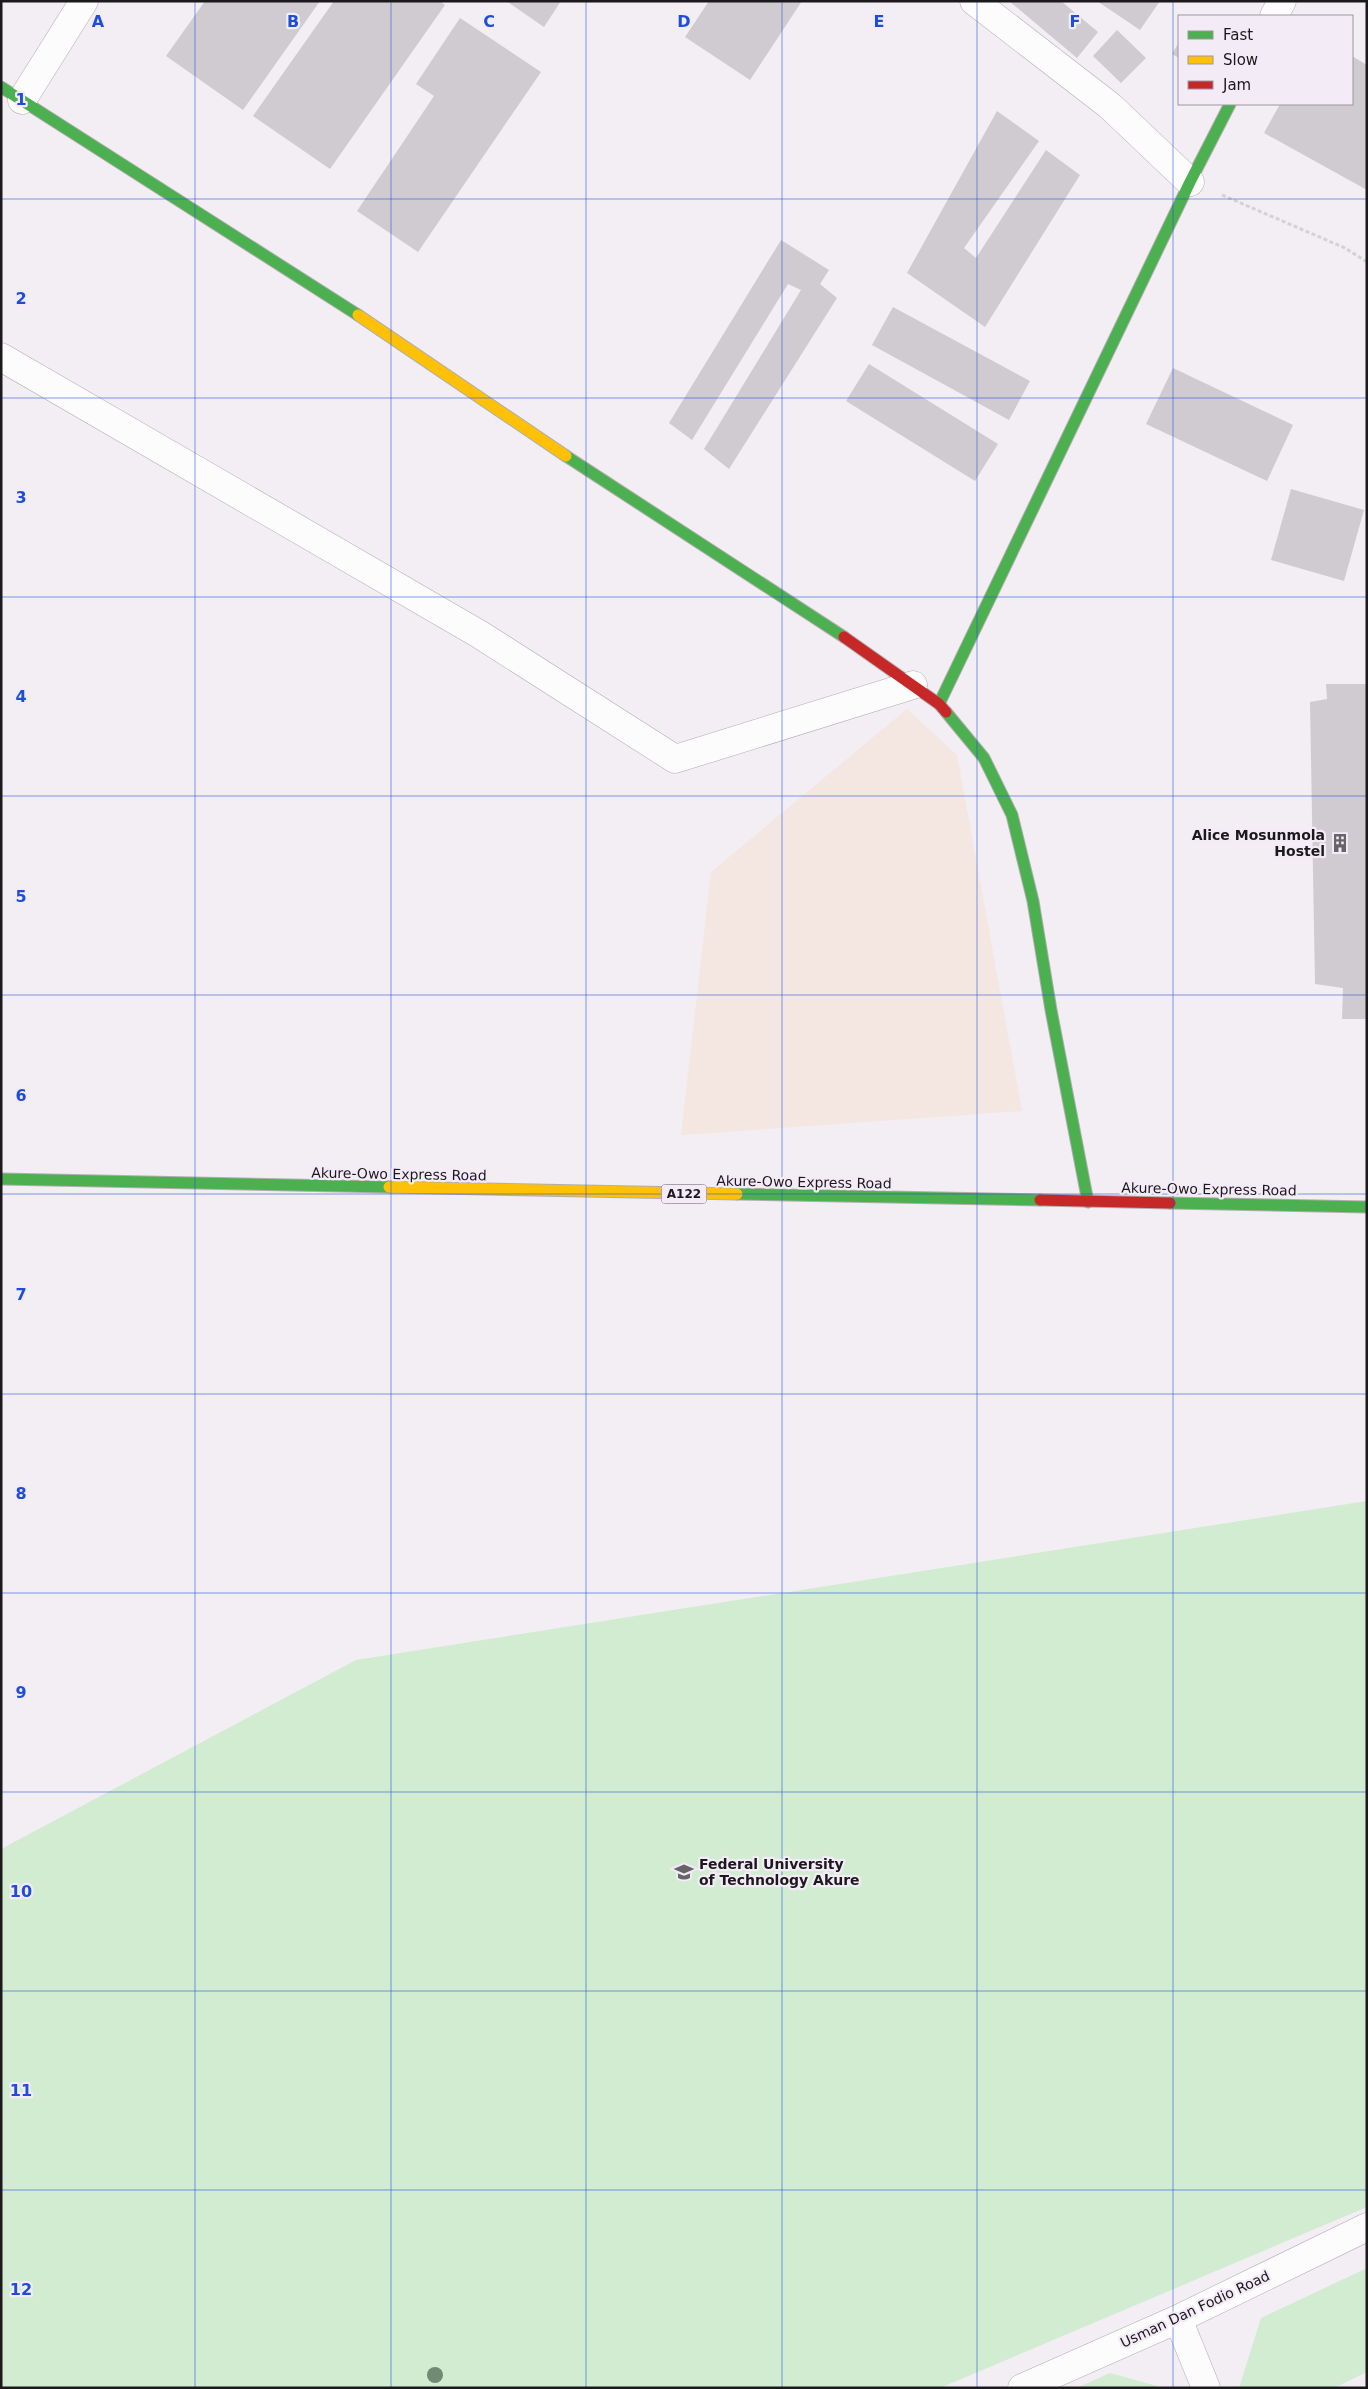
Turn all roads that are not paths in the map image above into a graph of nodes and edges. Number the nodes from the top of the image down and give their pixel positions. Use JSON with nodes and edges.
{"nodes":[{"id":1,"x":84,"y":1,"type":"edge"},
{"id":2,"x":974,"y":1,"type":"edge"},
{"id":3,"x":1282,"y":1,"type":"edge"},
{"id":4,"x":1275,"y":15,"type":"edge"},
{"id":5,"x":12,"y":94,"type":"edge"},
{"id":6,"x":1229,"y":105,"type":"edge"},
{"id":7,"x":1190,"y":182,"type":"junction"},
{"id":8,"x":1,"y":357,"type":"edge"},
{"id":9,"x":913,"y":685,"type":"junction"},
{"id":10,"x":939,"y":704,"type":"junction"},
{"id":11,"x":1,"y":1179,"type":"edge"},
{"id":12,"x":1088,"y":1202,"type":"junction"},
{"id":13,"x":1367,"y":1208,"type":"edge"},
{"id":14,"x":1367,"y":2227,"type":"edge"},
{"id":15,"x":1178,"y":2319,"type":"junction"},
{"id":16,"x":1022,"y":2388,"type":"edge"},
{"id":17,"x":1206,"y":2388,"type":"edge"}],
"edges":[{"from":1,"to":5,"type":"street"},
{"from":2,"to":7,"type":"street"},
{"from":3,"to":4,"type":"street"},
{"from":5,"to":9,"type":"main road"},
{"from":6,"to":7,"type":"main road"},
{"from":7,"to":10,"type":"main road"},
{"from":8,"to":9,"type":"street"},
{"from":9,"to":10,"type":"main road"},
{"from":10,"to":12,"type":"main road"},
{"from":11,"to":12,"type":"main road","name":"Akure-Owo Express Road","number":"A122"},
{"from":12,"to":13,"type":"main road","name":"Akure-Owo Express Road","number":"A122"},
{"from":14,"to":15,"type":"street","name":"Usman Dan Fodio Road"},
{"from":15,"to":16,"type":"street","name":"Usman Dan Fodio Road"},
{"from":15,"to":17,"type":"street"}]}
